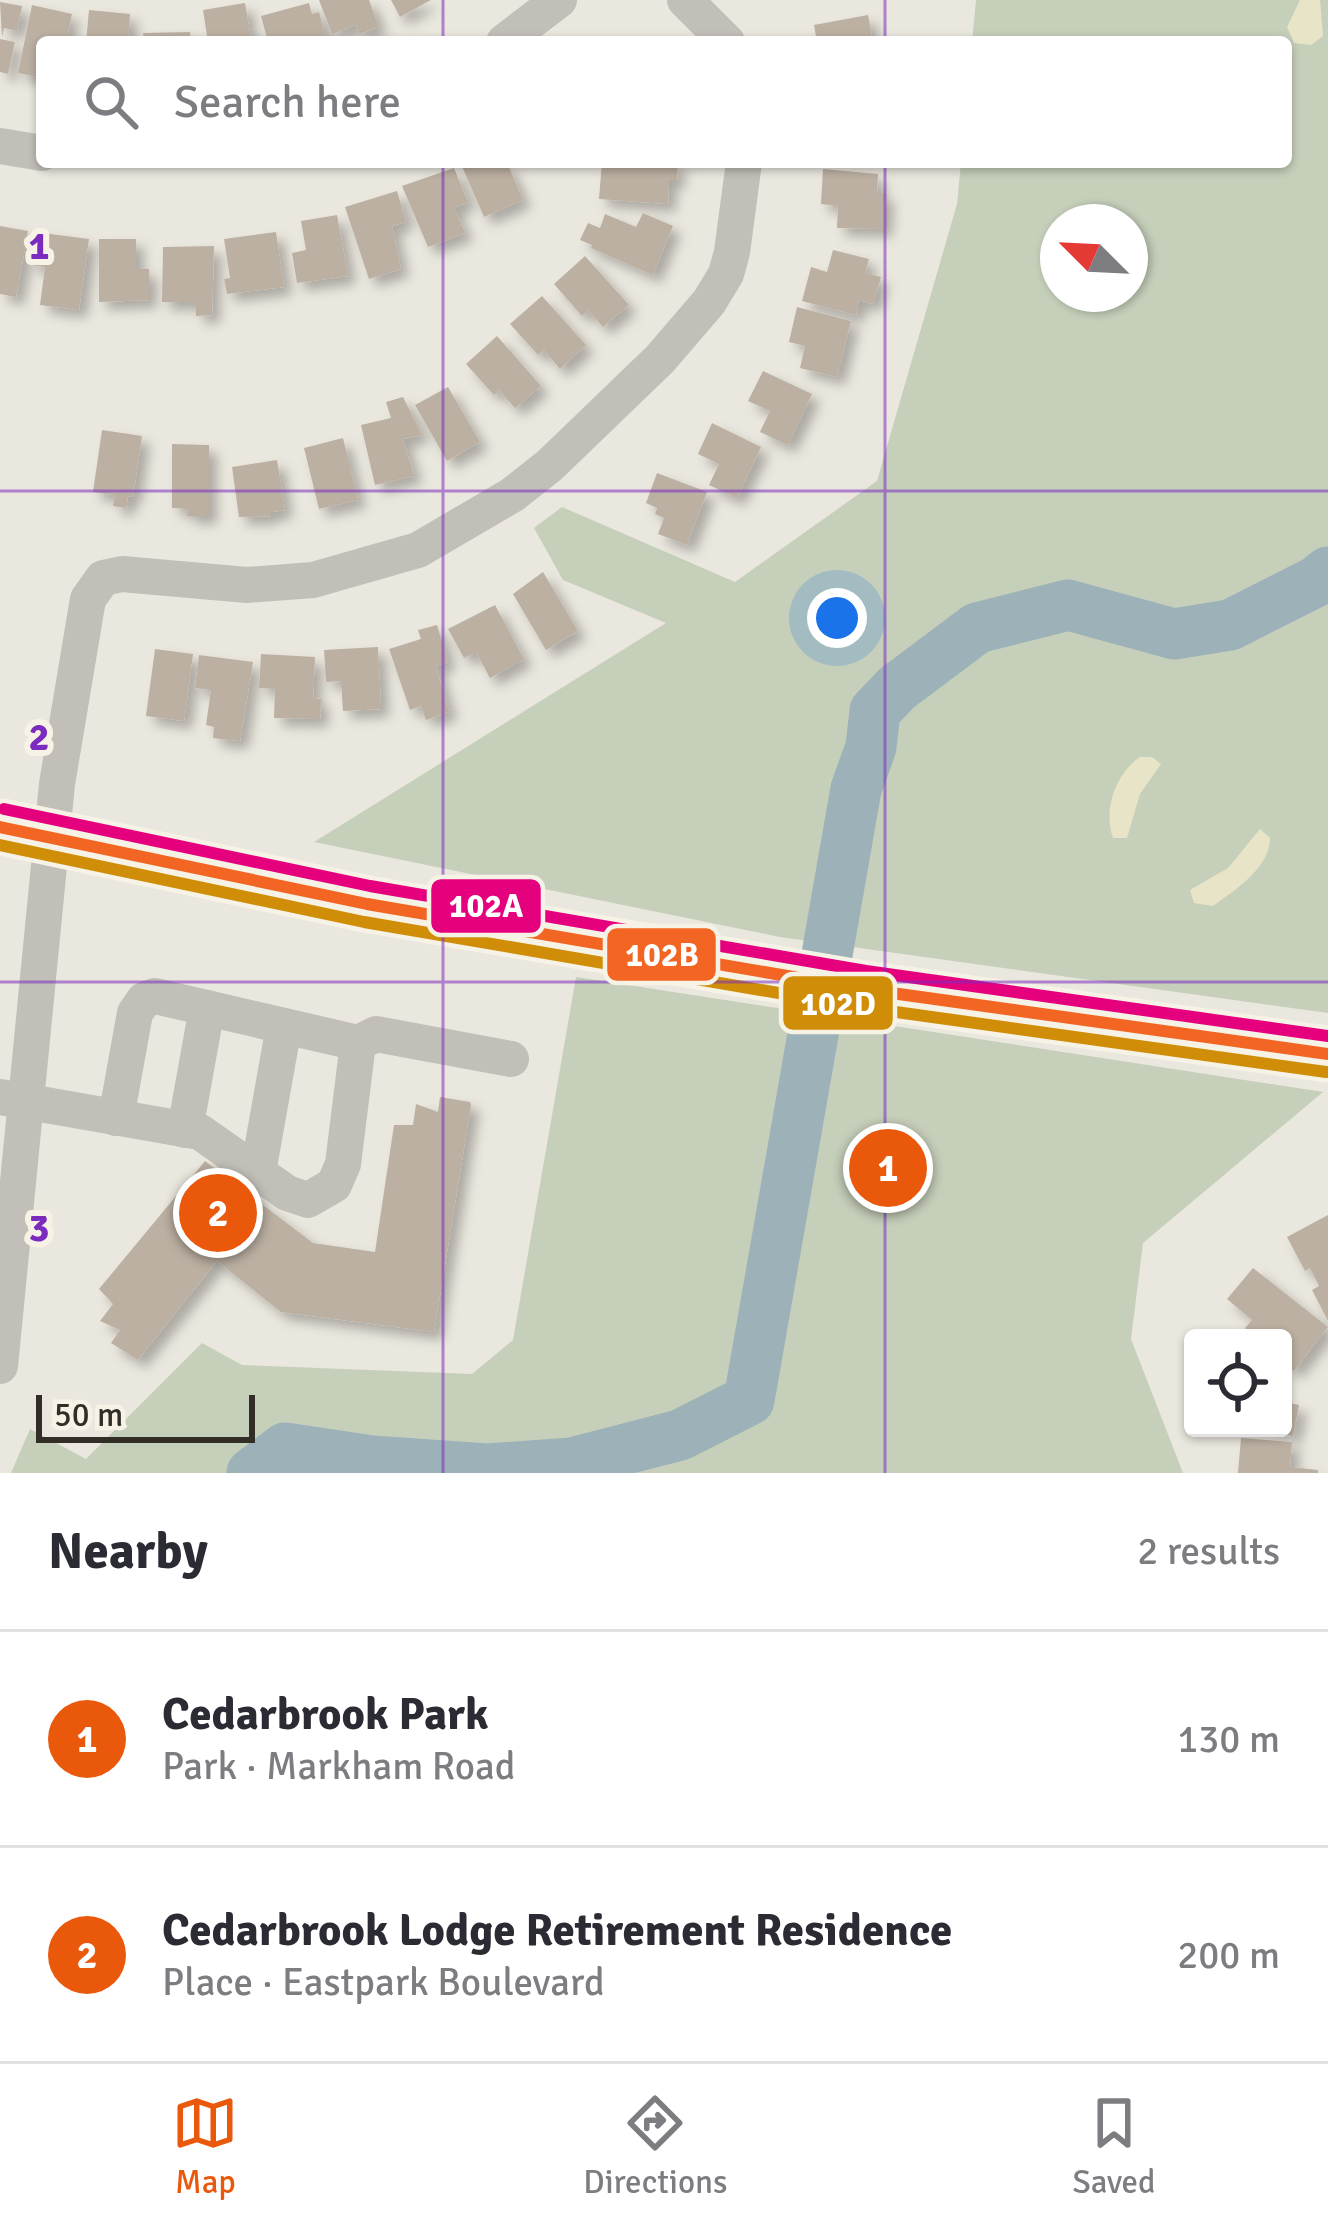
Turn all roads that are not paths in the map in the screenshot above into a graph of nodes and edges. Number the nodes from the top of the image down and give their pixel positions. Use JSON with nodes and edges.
{"nodes":[{"id":1,"x":559,"y":0,"type":"edge"},
{"id":2,"x":686,"y":0,"type":"edge"},
{"id":3,"x":512,"y":36,"type":"edge"},
{"id":4,"x":721,"y":36,"type":"edge"},
{"id":5,"x":0,"y":146,"type":"edge"},
{"id":6,"x":36,"y":152,"type":"edge"},
{"id":7,"x":743,"y":168,"type":"edge"},
{"id":8,"x":0,"y":826,"type":"edge"},
{"id":9,"x":53,"y":838,"type":"junction"},
{"id":10,"x":207,"y":1008,"type":"junction"},
{"id":11,"x":284,"y":1026,"type":"junction"},
{"id":12,"x":358,"y":1042,"type":"junction"},
{"id":13,"x":1328,"y":1054,"type":"edge"},
{"id":14,"x":511,"y":1059,"type":"dead end"},
{"id":15,"x":12,"y":1099,"type":"edge"},
{"id":16,"x":116,"y":1118,"type":"junction"},
{"id":17,"x":185,"y":1130,"type":"junction"},
{"id":18,"x":257,"y":1172,"type":"junction"},
{"id":19,"x":0,"y":1366,"type":"edge"}],
"edges":[{"from":1,"to":3,"type":"street"},
{"from":2,"to":4,"type":"street"},
{"from":5,"to":6,"type":"street"},
{"from":7,"to":9,"type":"street"},
{"from":8,"to":9,"type":"main road"},
{"from":9,"to":13,"type":"main road"},
{"from":9,"to":15,"type":"street"},
{"from":10,"to":11,"type":"street"},
{"from":10,"to":16,"type":"street"},
{"from":10,"to":17,"type":"street"},
{"from":11,"to":12,"type":"street"},
{"from":11,"to":18,"type":"street"},
{"from":12,"to":14,"type":"street"},
{"from":12,"to":18,"type":"street"},
{"from":15,"to":16,"type":"street"},
{"from":15,"to":19,"type":"street"},
{"from":16,"to":17,"type":"street"},
{"from":17,"to":18,"type":"street"}]}
